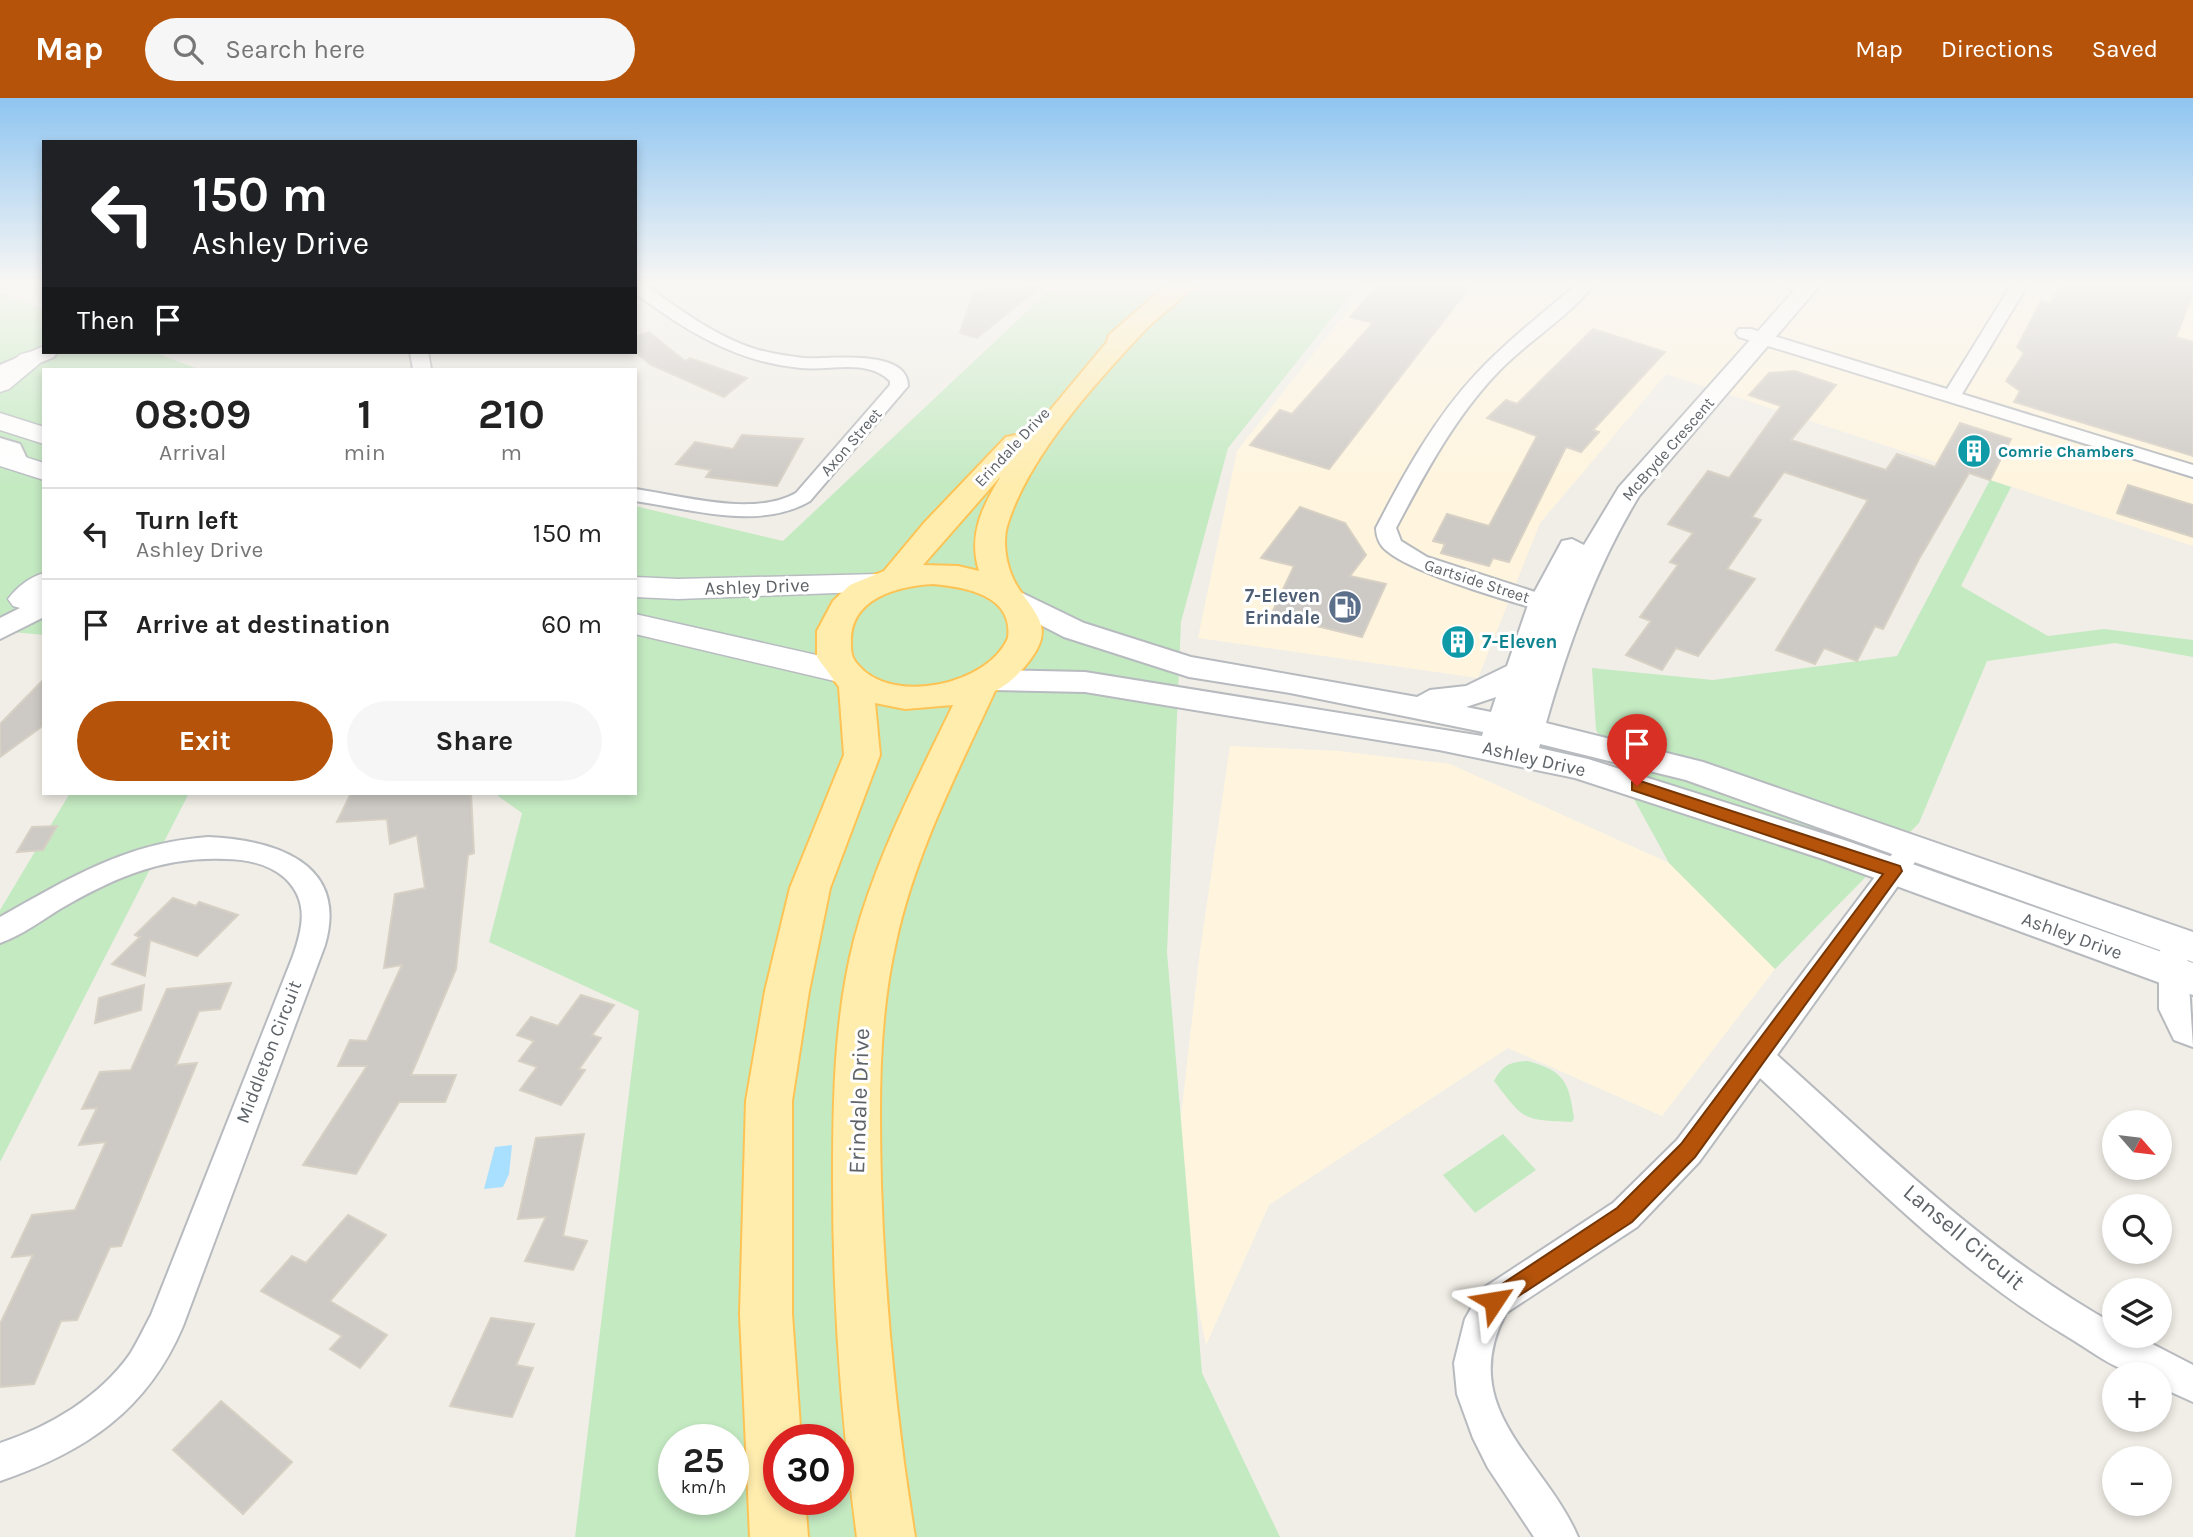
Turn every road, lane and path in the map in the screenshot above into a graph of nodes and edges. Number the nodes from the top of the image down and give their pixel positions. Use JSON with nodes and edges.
{"nodes":[{"id":1,"x":40,"y":351,"type":"edge"},
{"id":2,"x":745,"y":351,"type":"edge"},
{"id":3,"x":1106,"y":351,"type":"edge"},
{"id":4,"x":1114,"y":351,"type":"edge"},
{"id":5,"x":1510,"y":351,"type":"edge"},
{"id":6,"x":1741,"y":351,"type":"edge"},
{"id":7,"x":1803,"y":351,"type":"edge"},
{"id":8,"x":1979,"y":351,"type":"edge"},
{"id":9,"x":0,"y":363,"type":"edge"},
{"id":10,"x":0,"y":373,"type":"edge"},
{"id":11,"x":0,"y":384,"type":"edge"},
{"id":12,"x":1951,"y":397,"type":"junction"},
{"id":13,"x":0,"y":421,"type":"edge"},
{"id":14,"x":42,"y":435,"type":"edge"},
{"id":15,"x":6,"y":455,"type":"edge"},
{"id":16,"x":42,"y":471,"type":"edge"},
{"id":17,"x":2193,"y":471,"type":"edge"},
{"id":18,"x":637,"y":495,"type":"edge"},
{"id":19,"x":887,"y":581,"type":"junction"},
{"id":20,"x":637,"y":587,"type":"edge"},
{"id":21,"x":1008,"y":595,"type":"junction"},
{"id":22,"x":31,"y":598,"type":"edge"},
{"id":23,"x":1554,"y":606,"type":"junction"},
{"id":24,"x":637,"y":624,"type":"edge"},
{"id":25,"x":0,"y":630,"type":"edge"},
{"id":26,"x":1533,"y":671,"type":"junction"},
{"id":27,"x":850,"y":677,"type":"junction"},
{"id":28,"x":1260,"y":678,"type":"junction"},
{"id":29,"x":986,"y":683,"type":"junction"},
{"id":30,"x":1385,"y":701,"type":"junction"},
{"id":31,"x":1275,"y":713,"type":"junction"},
{"id":32,"x":1511,"y":740,"type":"junction"},
{"id":33,"x":1654,"y":761,"type":"junction"},
{"id":34,"x":1687,"y":785,"type":"junction"},
{"id":35,"x":1903,"y":859,"type":"junction"},
{"id":36,"x":0,"y":931,"type":"edge"},
{"id":37,"x":2183,"y":960,"type":"edge"},
{"id":38,"x":2193,"y":1034,"type":"edge"},
{"id":39,"x":1758,"y":1057,"type":"junction"},
{"id":40,"x":2193,"y":1384,"type":"edge"},
{"id":41,"x":0,"y":1462,"type":"edge"},
{"id":42,"x":779,"y":1537,"type":"edge"},
{"id":43,"x":886,"y":1537,"type":"edge"},
{"id":44,"x":1558,"y":1537,"type":"edge"}],
"edges":[{"from":1,"to":9,"type":"street"},
{"from":1,"to":10,"type":"street"},
{"from":1,"to":11,"type":"main road"},
{"from":2,"to":18,"type":"street","name":"Axon Street"},
{"from":3,"to":19,"type":"main road","name":"Erindale Drive"},
{"from":4,"to":21,"type":"main road","name":"Erindale Drive"},
{"from":5,"to":23,"type":"street","name":"Gartside Street"},
{"from":6,"to":23,"type":"street","name":"McBryde Crescent"},
{"from":7,"to":12,"type":"street"},
{"from":8,"to":12,"type":"street"},
{"from":12,"to":17,"type":"street"},
{"from":13,"to":14,"type":"main road"},
{"from":15,"to":16,"type":"main road"},
{"from":19,"to":20,"type":"main road","name":"Ashley Drive"},
{"from":19,"to":21,"type":"main road"},
{"from":19,"to":27,"type":"main road"},
{"from":21,"to":28,"type":"street","name":"Ashley Drive"},
{"from":21,"to":29,"type":"main road"},
{"from":22,"to":25,"type":"street"},
{"from":23,"to":26,"type":"street","name":"McBryde Crescent"},
{"from":24,"to":27,"type":"main road"},
{"from":26,"to":30,"type":"street"},
{"from":26,"to":32,"type":"street","name":"McBryde Crescent"},
{"from":26,"to":33,"type":"street"},
{"from":27,"to":29,"type":"main road"},
{"from":27,"to":42,"type":"main road"},
{"from":28,"to":30,"type":"street","name":"Ashley Drive"},
{"from":28,"to":31,"type":"street"},
{"from":29,"to":31,"type":"street","name":"Ashley Drive"},
{"from":29,"to":43,"type":"main road","name":"Erindale Drive"},
{"from":30,"to":32,"type":"street","name":"Ashley Drive"},
{"from":31,"to":32,"type":"street","name":"Ashley Drive"},
{"from":32,"to":33,"type":"street","name":"Ashley Drive"},
{"from":32,"to":34,"type":"street","name":"Ashley Drive"},
{"from":33,"to":34,"type":"street","name":"Ashley Drive"},
{"from":34,"to":35,"type":"street","name":"Ashley Drive"},
{"from":35,"to":37,"type":"street","name":"Ashley Drive"},
{"from":35,"to":39,"type":"street"},
{"from":36,"to":41,"type":"street","name":"Middleton Circuit"},
{"from":37,"to":38,"type":"street","name":"Ashley Drive"},
{"from":39,"to":40,"type":"street","name":"Lansell Circuit"},
{"from":39,"to":44,"type":"street"}]}
